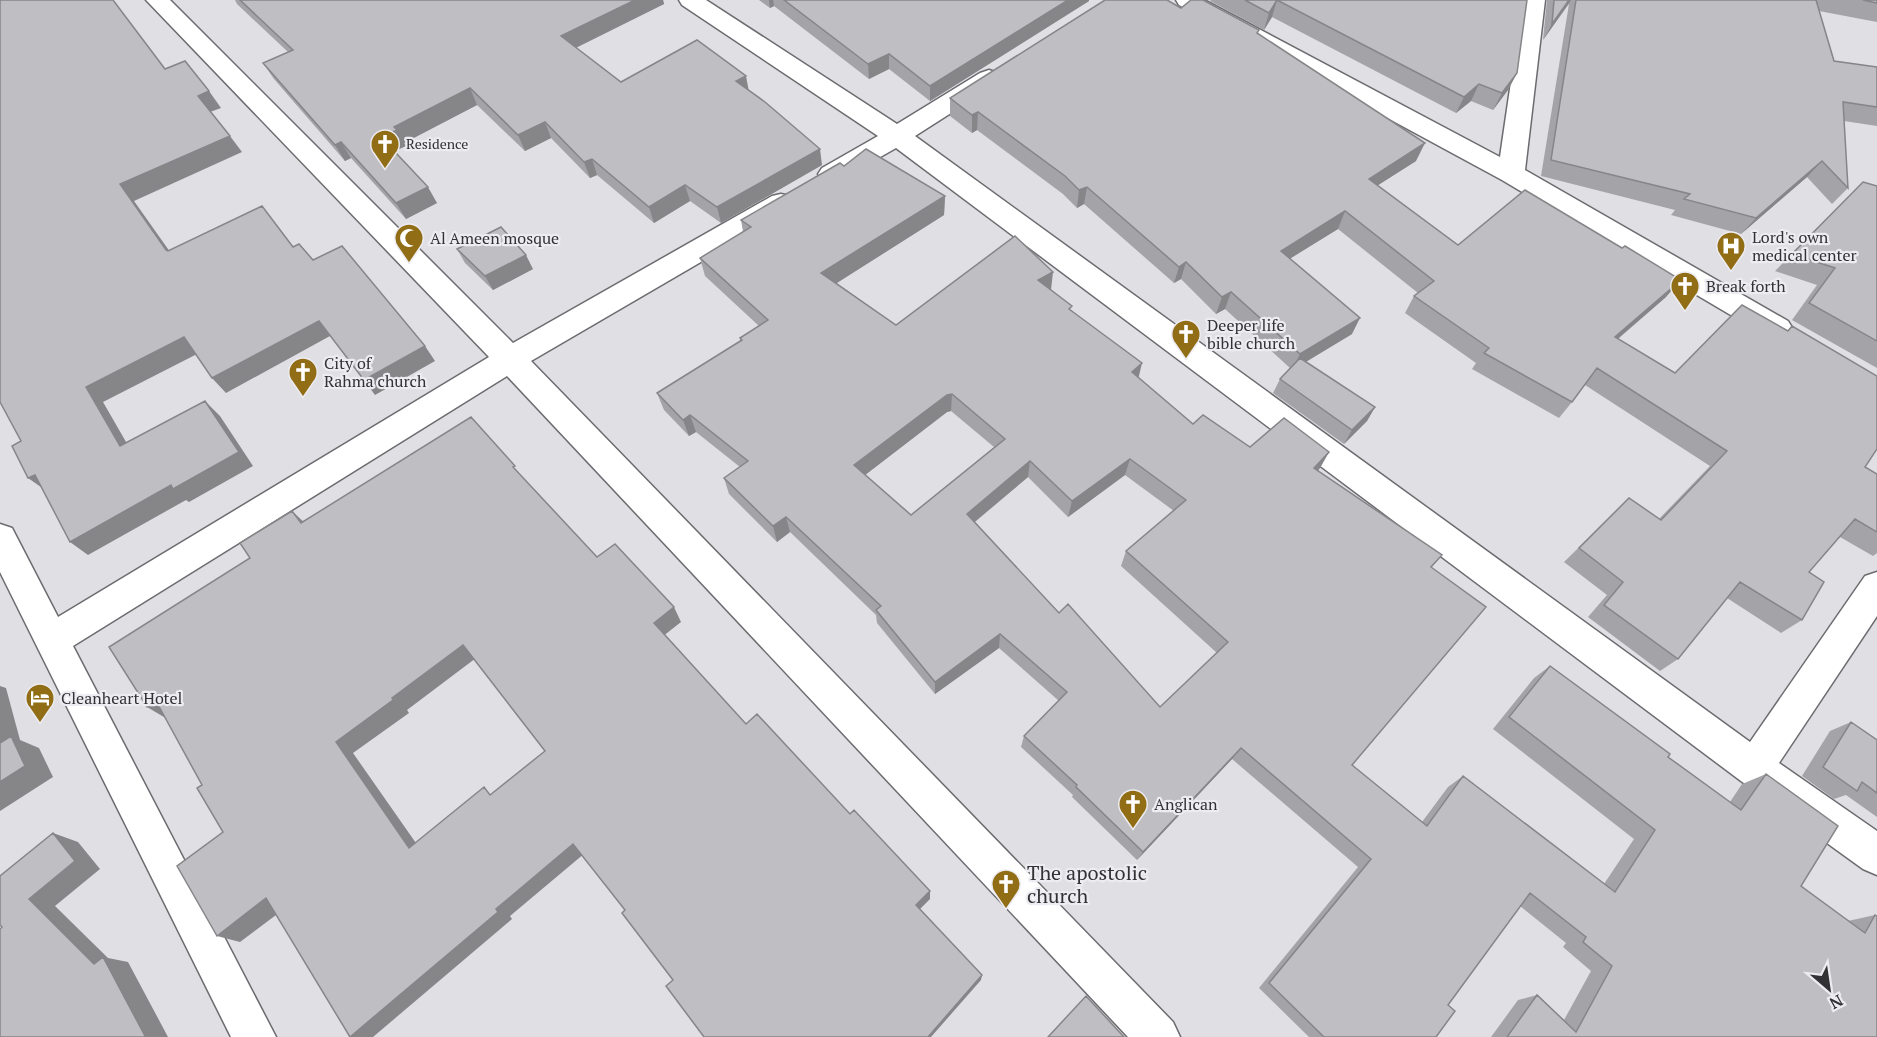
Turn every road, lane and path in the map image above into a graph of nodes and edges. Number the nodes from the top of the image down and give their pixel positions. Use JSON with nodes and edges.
{"nodes":[{"id":1,"x":157,"y":0,"type":"edge"},
{"id":2,"x":690,"y":0,"type":"edge"},
{"id":3,"x":1187,"y":0,"type":"edge"},
{"id":4,"x":1534,"y":0,"type":"edge"},
{"id":5,"x":1004,"y":68,"type":"edge"},
{"id":6,"x":897,"y":136,"type":"junction"},
{"id":7,"x":1511,"y":174,"type":"junction"},
{"id":8,"x":1796,"y":339,"type":"edge"},
{"id":9,"x":510,"y":359,"type":"junction"},
{"id":10,"x":0,"y":538,"type":"edge"},
{"id":11,"x":1877,"y":587,"type":"edge"},
{"id":12,"x":52,"y":640,"type":"junction"},
{"id":13,"x":1754,"y":768,"type":"junction"},
{"id":14,"x":1877,"y":855,"type":"edge"},
{"id":15,"x":254,"y":1037,"type":"edge"},
{"id":16,"x":1158,"y":1037,"type":"edge"}],
"edges":[{"from":1,"to":9,"type":"street"},
{"from":2,"to":6,"type":"street"},
{"from":3,"to":7,"type":"street"},
{"from":4,"to":7,"type":"street"},
{"from":5,"to":6,"type":"street"},
{"from":6,"to":9,"type":"street"},
{"from":6,"to":13,"type":"street"},
{"from":7,"to":8,"type":"street"},
{"from":9,"to":12,"type":"street"},
{"from":9,"to":16,"type":"street"},
{"from":10,"to":12,"type":"street"},
{"from":11,"to":13,"type":"street"},
{"from":12,"to":15,"type":"street"},
{"from":13,"to":14,"type":"street"}]}
